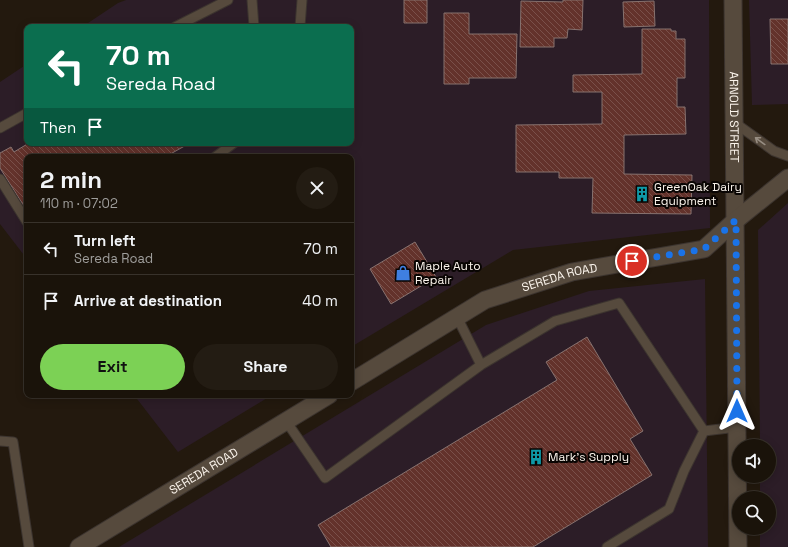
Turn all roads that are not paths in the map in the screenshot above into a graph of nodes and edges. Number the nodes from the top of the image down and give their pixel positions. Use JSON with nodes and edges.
{"nodes":[{"id":1,"x":228,"y":0,"type":"edge"},
{"id":2,"x":252,"y":0,"type":"edge"},
{"id":3,"x":302,"y":0,"type":"edge"},
{"id":4,"x":733,"y":0,"type":"edge"},
{"id":5,"x":180,"y":24,"type":"edge"},
{"id":6,"x":254,"y":24,"type":"edge"},
{"id":7,"x":300,"y":24,"type":"edge"},
{"id":8,"x":24,"y":115,"type":"edge"},
{"id":9,"x":735,"y":123,"type":"junction"},
{"id":10,"x":0,"y":128,"type":"edge"},
{"id":11,"x":230,"y":146,"type":"edge"},
{"id":12,"x":219,"y":154,"type":"edge"},
{"id":13,"x":788,"y":156,"type":"edge"},
{"id":14,"x":788,"y":178,"type":"edge"},
{"id":15,"x":0,"y":179,"type":"edge"},
{"id":16,"x":24,"y":217,"type":"edge"},
{"id":17,"x":736,"y":220,"type":"junction"},
{"id":18,"x":457,"y":317,"type":"junction"},
{"id":19,"x":481,"y":365,"type":"junction"},
{"id":20,"x":354,"y":380,"type":"edge"},
{"id":21,"x":324,"y":398,"type":"edge"},
{"id":22,"x":286,"y":421,"type":"junction"},
{"id":23,"x":737,"y":427,"type":"junction"},
{"id":24,"x":704,"y":431,"type":"junction"},
{"id":25,"x":0,"y":440,"type":"edge"},
{"id":26,"x":29,"y":547,"type":"edge"},
{"id":27,"x":79,"y":547,"type":"edge"},
{"id":28,"x":607,"y":547,"type":"edge"},
{"id":29,"x":738,"y":547,"type":"edge"}],
"edges":[{"from":1,"to":5,"type":"lane"},
{"from":2,"to":6,"type":"lane"},
{"from":3,"to":7,"type":"lane"},
{"from":4,"to":9,"type":"street","name":"ARNOLD STREET"},
{"from":8,"to":10,"type":"lane"},
{"from":13,"to":9,"type":"lane","one_way":true},
{"from":9,"to":17,"type":"street","name":"ARNOLD STREET"},
{"from":11,"to":12,"type":"lane"},
{"from":14,"to":17,"type":"street","name":"SEREDA ROAD"},
{"from":15,"to":16,"type":"lane"},
{"from":17,"to":18,"type":"street","name":"SEREDA ROAD"},
{"from":17,"to":23,"type":"street","name":"ARNOLD STREET"},
{"from":18,"to":19,"type":"lane"},
{"from":18,"to":20,"type":"street","name":"SEREDA ROAD"},
{"from":19,"to":22,"type":"lane"},
{"from":19,"to":24,"type":"lane"},
{"from":21,"to":22,"type":"street","name":"SEREDA ROAD"},
{"from":22,"to":27,"type":"street","name":"SEREDA ROAD"},
{"from":23,"to":24,"type":"lane"},
{"from":23,"to":29,"type":"street","name":"ARNOLD STREET"},
{"from":24,"to":28,"type":"lane"},
{"from":25,"to":26,"type":"lane"}]}
